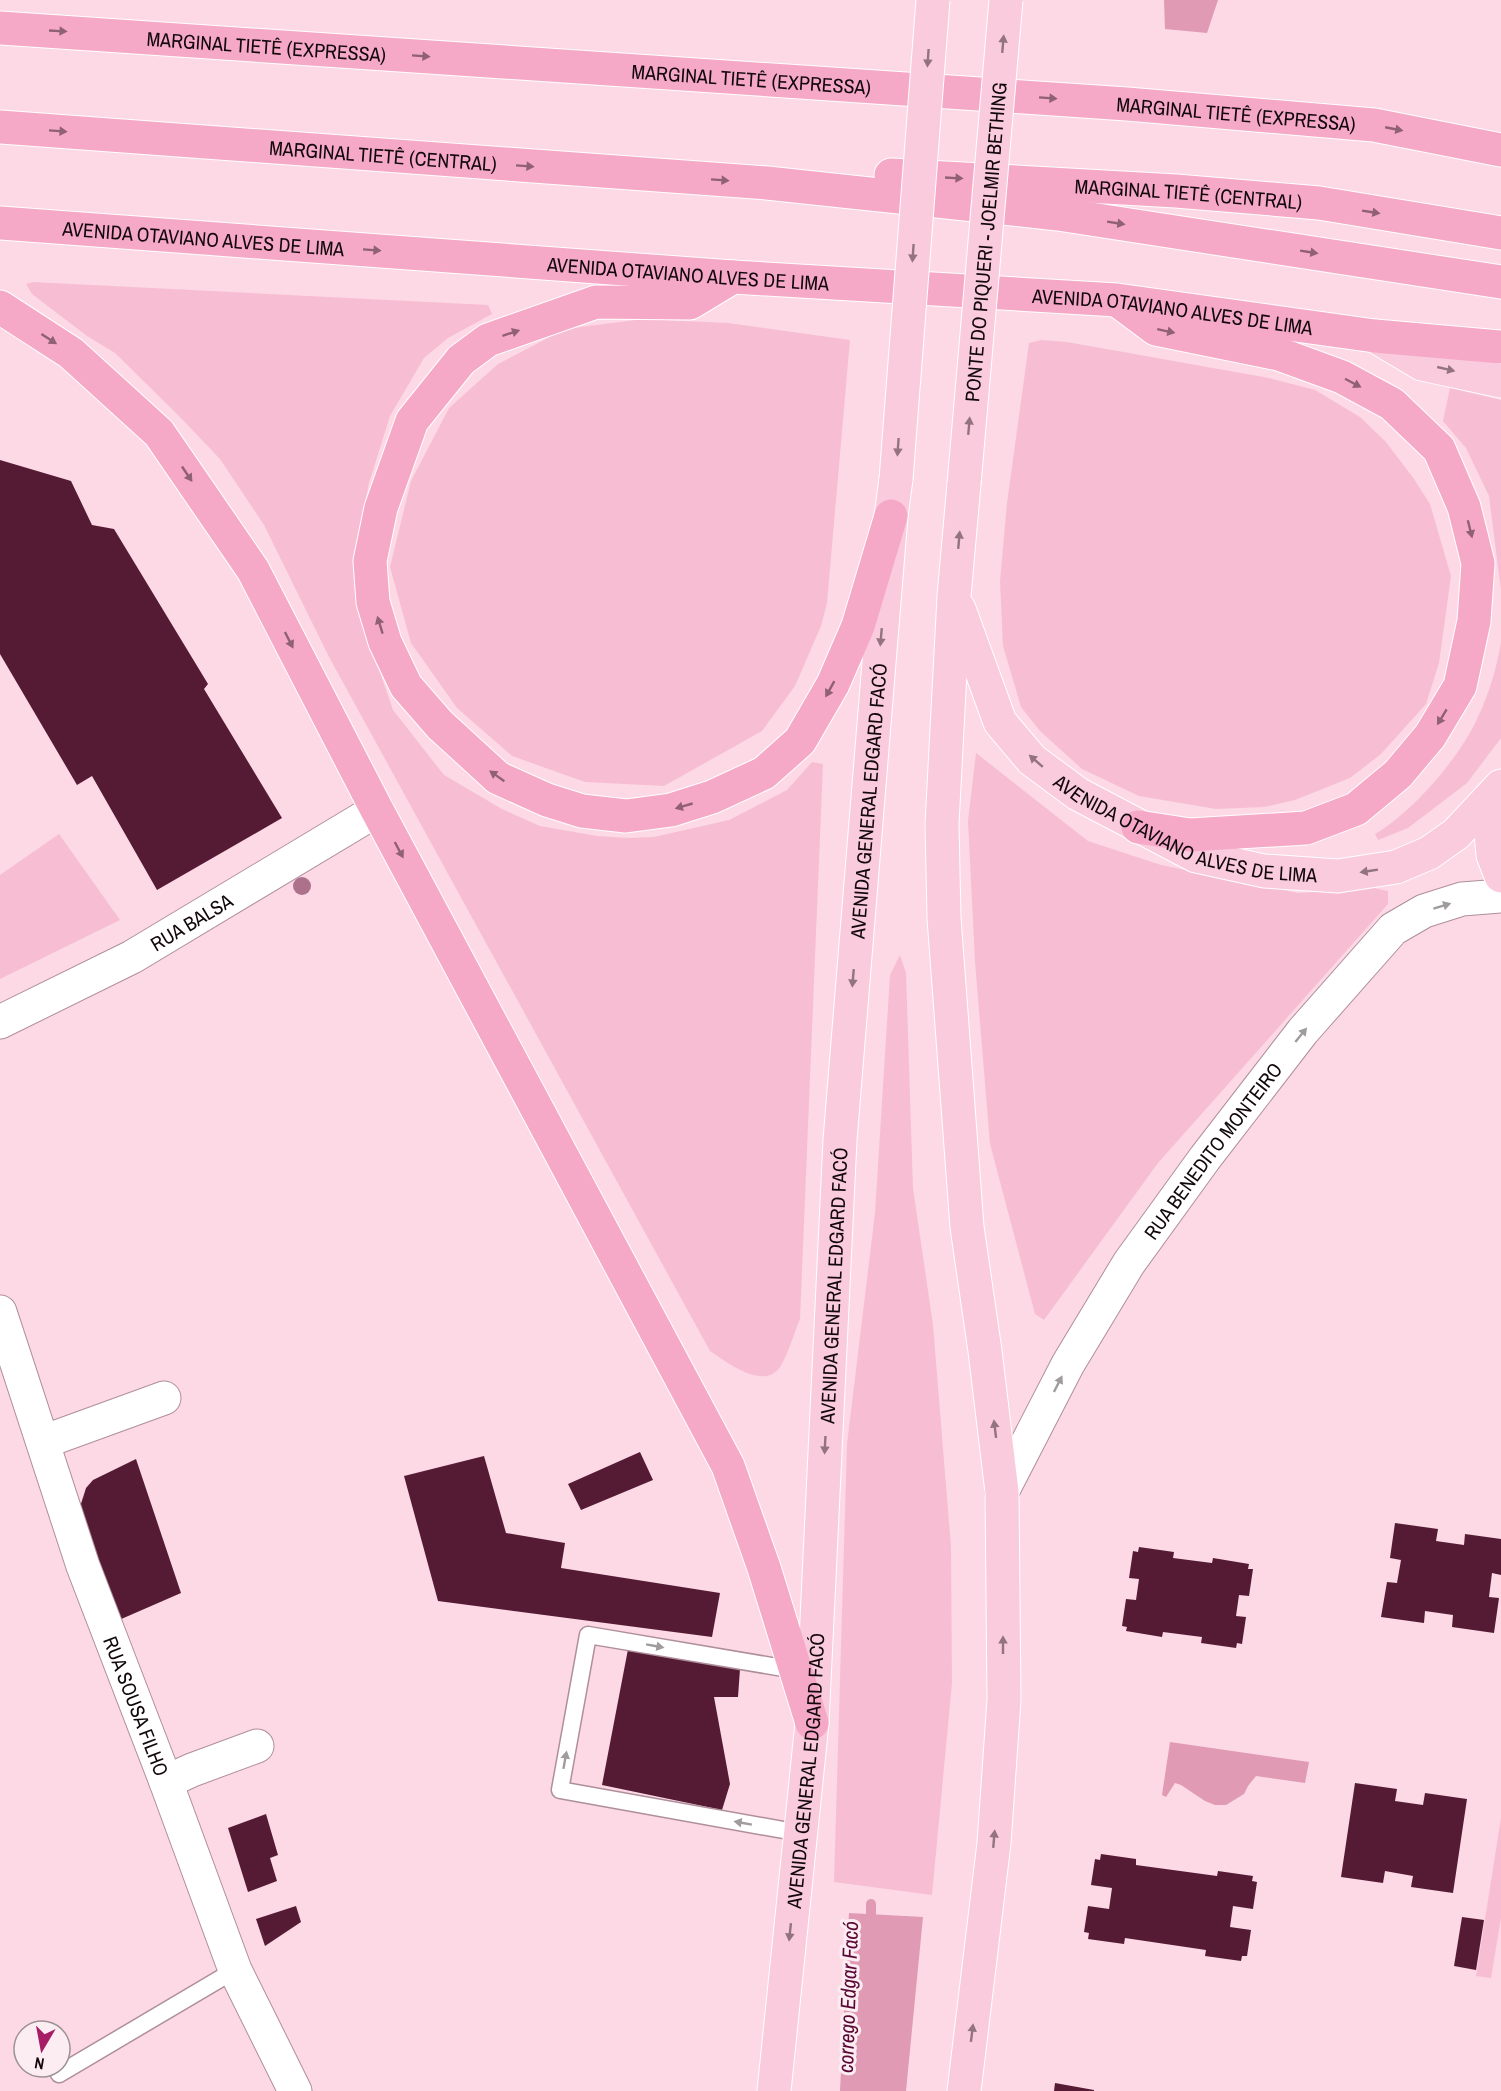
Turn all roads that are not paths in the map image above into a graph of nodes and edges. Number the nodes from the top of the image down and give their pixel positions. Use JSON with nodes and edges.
{"nodes":[{"id":1,"x":933,"y":0,"type":"edge"},
{"id":2,"x":1006,"y":0,"type":"edge"},
{"id":3,"x":0,"y":28,"type":"edge"},
{"id":4,"x":0,"y":127,"type":"edge"},
{"id":5,"x":1501,"y":150,"type":"edge"},
{"id":6,"x":766,"y":183,"type":"junction"},
{"id":7,"x":0,"y":223,"type":"edge"},
{"id":8,"x":1501,"y":233,"type":"edge"},
{"id":9,"x":733,"y":278,"type":"junction"},
{"id":10,"x":1501,"y":282,"type":"edge"},
{"id":11,"x":1117,"y":300,"type":"junction"},
{"id":12,"x":0,"y":307,"type":"edge"},
{"id":13,"x":1375,"y":336,"type":"junction"},
{"id":14,"x":1501,"y":347,"type":"edge"},
{"id":15,"x":1501,"y":381,"type":"edge"},
{"id":16,"x":891,"y":516,"type":"junction"},
{"id":17,"x":954,"y":596,"type":"junction"},
{"id":18,"x":1494,"y":793,"type":"edge"},
{"id":19,"x":377,"y":810,"type":"junction"},
{"id":20,"x":1138,"y":827,"type":"junction"},
{"id":21,"x":1501,"y":876,"type":"edge"},
{"id":22,"x":1501,"y":896,"type":"edge"},
{"id":23,"x":0,"y":1022,"type":"edge"},
{"id":24,"x":0,"y":1312,"type":"edge"},
{"id":25,"x":164,"y":1398,"type":"dead end"},
{"id":26,"x":43,"y":1442,"type":"junction"},
{"id":27,"x":1002,"y":1492,"type":"junction"},
{"id":28,"x":795,"y":1670,"type":"junction"},
{"id":29,"x":812,"y":1723,"type":"junction"},
{"id":30,"x":257,"y":1746,"type":"dead end"},
{"id":31,"x":166,"y":1782,"type":"junction"},
{"id":32,"x":800,"y":1833,"type":"junction"},
{"id":33,"x":235,"y":1970,"type":"junction"},
{"id":34,"x":72,"y":2066,"type":"edge"},
{"id":35,"x":295,"y":2091,"type":"edge"},
{"id":36,"x":774,"y":2091,"type":"edge"},
{"id":37,"x":964,"y":2091,"type":"edge"}],
"edges":[{"from":1,"to":16,"type":"main road","name":"AVENIDA GENERAL EDGARD FACÓ","one_way":true,"bridge":true},
{"from":17,"to":2,"type":"main road","name":"PONTE DO PIQUERI - JOELMIR BETHING","one_way":true,"bridge":true},
{"from":3,"to":5,"type":"highway","name":"MARGINAL TIETÊ (EXPRESSA)","one_way":true},
{"from":4,"to":6,"type":"highway","name":"MARGINAL TIETÊ (CENTRAL)","one_way":true},
{"from":6,"to":8,"type":"highway","name":"MARGINAL TIETÊ (CENTRAL)","one_way":true},
{"from":6,"to":10,"type":"highway","one_way":true},
{"from":7,"to":9,"type":"highway","name":"AVENIDA OTAVIANO ALVES DE LIMA","one_way":true},
{"from":9,"to":11,"type":"highway","name":"AVENIDA OTAVIANO ALVES DE LIMA"},
{"from":16,"to":9,"type":"highway","one_way":true},
{"from":11,"to":13,"type":"highway","name":"AVENIDA OTAVIANO ALVES DE LIMA"},
{"from":11,"to":20,"type":"highway","one_way":true},
{"from":12,"to":19,"type":"highway","one_way":true},
{"from":13,"to":14,"type":"highway","name":"AVENIDA OTAVIANO ALVES DE LIMA"},
{"from":13,"to":15,"type":"main road","name":"AVENIDA OTAVIANO ALVES DE LIMA","one_way":true},
{"from":16,"to":29,"type":"main road","name":"AVENIDA GENERAL EDGARD FACÓ","one_way":true},
{"from":20,"to":17,"type":"main road","name":"AVENIDA OTAVIANO ALVES DE LIMA","one_way":true},
{"from":27,"to":17,"type":"main road","one_way":true},
{"from":18,"to":20,"type":"main road","name":"AVENIDA OTAVIANO ALVES DE LIMA","one_way":true},
{"from":18,"to":21,"type":"main road"},
{"from":19,"to":23,"type":"street","name":"RUA BALSA"},
{"from":19,"to":28,"type":"highway","one_way":true},
{"from":27,"to":22,"type":"street","name":"RUA BENEDITO MONTEIRO","one_way":true},
{"from":24,"to":26,"type":"street","name":"RUA SOUSA FILHO"},
{"from":25,"to":26,"type":"street"},
{"from":26,"to":31,"type":"street","name":"RUA SOUSA FILHO"},
{"from":37,"to":27,"type":"main road","one_way":true},
{"from":28,"to":29,"type":"highway"},
{"from":32,"to":28,"type":"lane","one_way":true},
{"from":29,"to":32,"type":"main road","name":"AVENIDA GENERAL EDGARD FACÓ"},
{"from":30,"to":31,"type":"street"},
{"from":31,"to":33,"type":"street","name":"RUA SOUSA FILHO"},
{"from":32,"to":36,"type":"main road","name":"AVENIDA GENERAL EDGARD FACÓ","one_way":true},
{"from":33,"to":34,"type":"lane"},
{"from":33,"to":35,"type":"street","name":"RUA SOUSA FILHO"}]}
